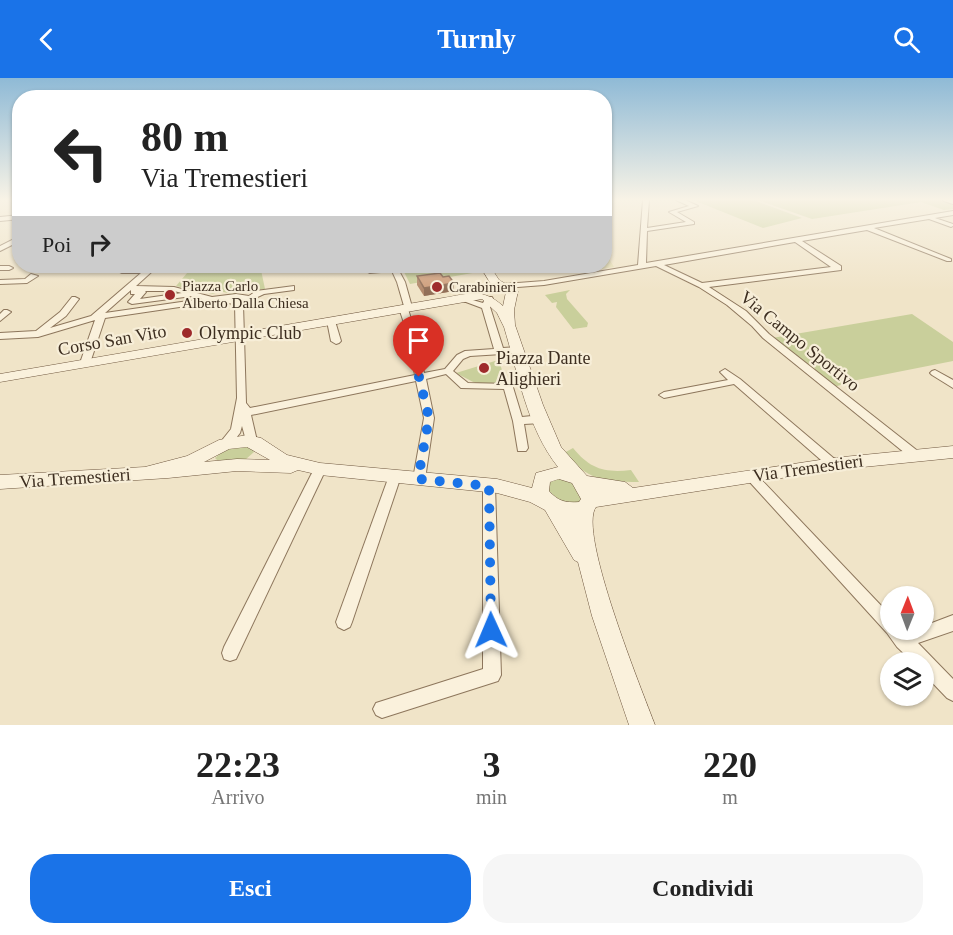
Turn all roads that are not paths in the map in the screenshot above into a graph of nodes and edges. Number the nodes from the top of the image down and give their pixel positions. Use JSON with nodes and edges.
{"nodes":[{"id":1,"x":649,"y":230,"type":"edge"},
{"id":2,"x":851,"y":230,"type":"edge"},
{"id":3,"x":874,"y":230,"type":"edge"},
{"id":4,"x":644,"y":231,"type":"joint"},
{"id":5,"x":797,"y":240,"type":"junction"},
{"id":6,"x":949,"y":260,"type":"dead end"},
{"id":7,"x":657,"y":264,"type":"junction"},
{"id":8,"x":642,"y":266,"type":"junction"},
{"id":9,"x":0,"y":268,"type":"edge"},
{"id":10,"x":9,"y":268,"type":"dead end"},
{"id":11,"x":612,"y":271,"type":"edge"},
{"id":12,"x":146,"y":273,"type":"edge"},
{"id":13,"x":396,"y":273,"type":"edge"},
{"id":14,"x":486,"y":273,"type":"edge"},
{"id":15,"x":490,"y":273,"type":"edge"},
{"id":16,"x":602,"y":273,"type":"edge"},
{"id":17,"x":34,"y":276,"type":"dead end"},
{"id":18,"x":0,"y":282,"type":"edge"},
{"id":19,"x":703,"y":285,"type":"junction"},
{"id":20,"x":291,"y":288,"type":"dead end"},
{"id":21,"x":144,"y":290,"type":"junction"},
{"id":22,"x":506,"y":291,"type":"junction"},
{"id":23,"x":125,"y":292,"type":"junction"},
{"id":24,"x":195,"y":294,"type":"junction"},
{"id":25,"x":486,"y":296,"type":"junction"},
{"id":26,"x":75,"y":298,"type":"dead end"},
{"id":27,"x":215,"y":299,"type":"junction"},
{"id":28,"x":238,"y":300,"type":"junction"},
{"id":29,"x":443,"y":301,"type":"junction"},
{"id":30,"x":405,"y":308,"type":"junction"},
{"id":31,"x":99,"y":316,"type":"junction"},
{"id":32,"x":331,"y":321,"type":"junction"},
{"id":33,"x":510,"y":327,"type":"junction"},
{"id":34,"x":34,"y":334,"type":"junction"},
{"id":35,"x":0,"y":336,"type":"edge"},
{"id":36,"x":240,"y":336,"type":"junction"},
{"id":37,"x":336,"y":342,"type":"dead end"},
{"id":38,"x":518,"y":350,"type":"junction"},
{"id":39,"x":499,"y":351,"type":"junction"},
{"id":40,"x":85,"y":363,"type":"junction"},
{"id":41,"x":445,"y":372,"type":"junction"},
{"id":42,"x":725,"y":372,"type":"dead end"},
{"id":43,"x":935,"y":373,"type":"dead end"},
{"id":44,"x":419,"y":377,"type":"junction"},
{"id":45,"x":0,"y":378,"type":"edge"},
{"id":46,"x":736,"y":381,"type":"junction"},
{"id":47,"x":953,"y":385,"type":"edge"},
{"id":48,"x":664,"y":395,"type":"dead end"},
{"id":49,"x":242,"y":413,"type":"junction"},
{"id":50,"x":542,"y":419,"type":"junction"},
{"id":51,"x":518,"y":420,"type":"junction"},
{"id":52,"x":548,"y":436,"type":"junction"},
{"id":53,"x":254,"y":443,"type":"junction"},
{"id":54,"x":219,"y":448,"type":"junction"},
{"id":55,"x":522,"y":448,"type":"dead end"},
{"id":56,"x":953,"y":452,"type":"edge"},
{"id":57,"x":915,"y":455,"type":"junction"},
{"id":58,"x":833,"y":464,"type":"junction"},
{"id":59,"x":231,"y":465,"type":"junction"},
{"id":60,"x":316,"y":469,"type":"junction"},
{"id":61,"x":149,"y":472,"type":"junction"},
{"id":62,"x":395,"y":476,"type":"junction"},
{"id":63,"x":751,"y":476,"type":"junction"},
{"id":64,"x":544,"y":477,"type":"junction"},
{"id":65,"x":418,"y":479,"type":"junction"},
{"id":66,"x":577,"y":479,"type":"junction"},
{"id":67,"x":0,"y":482,"type":"edge"},
{"id":68,"x":493,"y":486,"type":"junction"},
{"id":69,"x":664,"y":488,"type":"junction"},
{"id":70,"x":549,"y":503,"type":"junction"},
{"id":71,"x":588,"y":505,"type":"junction"},
{"id":72,"x":593,"y":578,"type":"junction"},
{"id":73,"x":880,"y":616,"type":"edge"},
{"id":74,"x":345,"y":622,"type":"dead end"},
{"id":75,"x":953,"y":623,"type":"edge"},
{"id":76,"x":934,"y":626,"type":"edge"},
{"id":77,"x":903,"y":640,"type":"edge"},
{"id":78,"x":230,"y":653,"type":"dead end"},
{"id":79,"x":953,"y":692,"type":"edge"},
{"id":80,"x":382,"y":709,"type":"dead end"},
{"id":81,"x":642,"y":725,"type":"edge"}],
"edges":[{"from":1,"to":4,"type":"street"},
{"from":2,"to":5,"type":"street"},
{"from":3,"to":6,"type":"street"},
{"from":4,"to":8,"type":"street"},
{"from":5,"to":7,"type":"street"},
{"from":5,"to":19,"type":"street"},
{"from":7,"to":8,"type":"street"},
{"from":7,"to":19,"type":"street","name":"Via Campo Sportivo"},
{"from":8,"to":11,"type":"street"},
{"from":9,"to":10,"type":"street"},
{"from":12,"to":23,"type":"street"},
{"from":13,"to":30,"type":"street"},
{"from":14,"to":25,"type":"main road"},
{"from":15,"to":22,"type":"main road"},
{"from":16,"to":22,"type":"street"},
{"from":17,"to":18,"type":"street"},
{"from":19,"to":57,"type":"street","name":"Via Campo Sportivo"},
{"from":20,"to":28,"type":"street"},
{"from":21,"to":23,"type":"street"},
{"from":21,"to":24,"type":"street"},
{"from":21,"to":24,"type":"street"},
{"from":22,"to":25,"type":"main road"},
{"from":22,"to":33,"type":"main road"},
{"from":23,"to":31,"type":"street"},
{"from":24,"to":27,"type":"street"},
{"from":25,"to":29,"type":"main road"},
{"from":25,"to":29,"type":"main road"},
{"from":25,"to":33,"type":"main road"},
{"from":25,"to":39,"type":"street"},
{"from":26,"to":34,"type":"street"},
{"from":27,"to":28,"type":"street"},
{"from":27,"to":31,"type":"street"},
{"from":28,"to":36,"type":"street"},
{"from":29,"to":30,"type":"main road","name":"Corso San Vito"},
{"from":30,"to":32,"type":"main road","name":"Corso San Vito"},
{"from":30,"to":44,"type":"street"},
{"from":31,"to":34,"type":"street"},
{"from":31,"to":40,"type":"street"},
{"from":32,"to":36,"type":"main road","name":"Corso San Vito"},
{"from":32,"to":37,"type":"street"},
{"from":33,"to":38,"type":"main road"},
{"from":34,"to":35,"type":"street"},
{"from":36,"to":40,"type":"main road","name":"Corso San Vito"},
{"from":36,"to":49,"type":"street"},
{"from":38,"to":39,"type":"street"},
{"from":38,"to":50,"type":"main road"},
{"from":39,"to":41,"type":"street"},
{"from":40,"to":45,"type":"main road","name":"Corso San Vito"},
{"from":41,"to":44,"type":"street"},
{"from":41,"to":51,"type":"street"},
{"from":42,"to":46,"type":"street"},
{"from":43,"to":47,"type":"street"},
{"from":44,"to":49,"type":"street"},
{"from":44,"to":65,"type":"street"},
{"from":46,"to":48,"type":"street"},
{"from":46,"to":58,"type":"street"},
{"from":49,"to":53,"type":"street"},
{"from":49,"to":54,"type":"street"},
{"from":50,"to":51,"type":"street"},
{"from":50,"to":52,"type":"main road"},
{"from":51,"to":55,"type":"street"},
{"from":52,"to":64,"type":"main road"},
{"from":52,"to":66,"type":"main road"},
{"from":53,"to":54,"type":"main road"},
{"from":53,"to":59,"type":"main road"},
{"from":53,"to":60,"type":"main road"},
{"from":54,"to":59,"type":"main road"},
{"from":54,"to":61,"type":"main road"},
{"from":56,"to":57,"type":"main road","name":"Via Tremestieri"},
{"from":57,"to":58,"type":"main road","name":"Via Tremestieri"},
{"from":58,"to":63,"type":"main road","name":"Via Tremestieri"},
{"from":59,"to":60,"type":"main road"},
{"from":59,"to":61,"type":"main road"},
{"from":60,"to":62,"type":"main road"},
{"from":60,"to":78,"type":"street"},
{"from":61,"to":67,"type":"main road","name":"Via Tremestieri"},
{"from":62,"to":65,"type":"main road"},
{"from":62,"to":74,"type":"street"},
{"from":63,"to":69,"type":"main road","name":"Via Tremestieri"},
{"from":63,"to":73,"type":"street"},
{"from":64,"to":66,"type":"main road"},
{"from":64,"to":68,"type":"main road"},
{"from":64,"to":70,"type":"main road"},
{"from":65,"to":68,"type":"main road"},
{"from":66,"to":69,"type":"main road"},
{"from":66,"to":71,"type":"main road"},
{"from":68,"to":70,"type":"main road"},
{"from":68,"to":80,"type":"street"},
{"from":69,"to":71,"type":"main road"},
{"from":70,"to":71,"type":"main road"},
{"from":70,"to":72,"type":"main road"},
{"from":71,"to":72,"type":"main road"},
{"from":72,"to":81,"type":"main road"},
{"from":75,"to":76,"type":"street"},
{"from":77,"to":79,"type":"street"}]}
